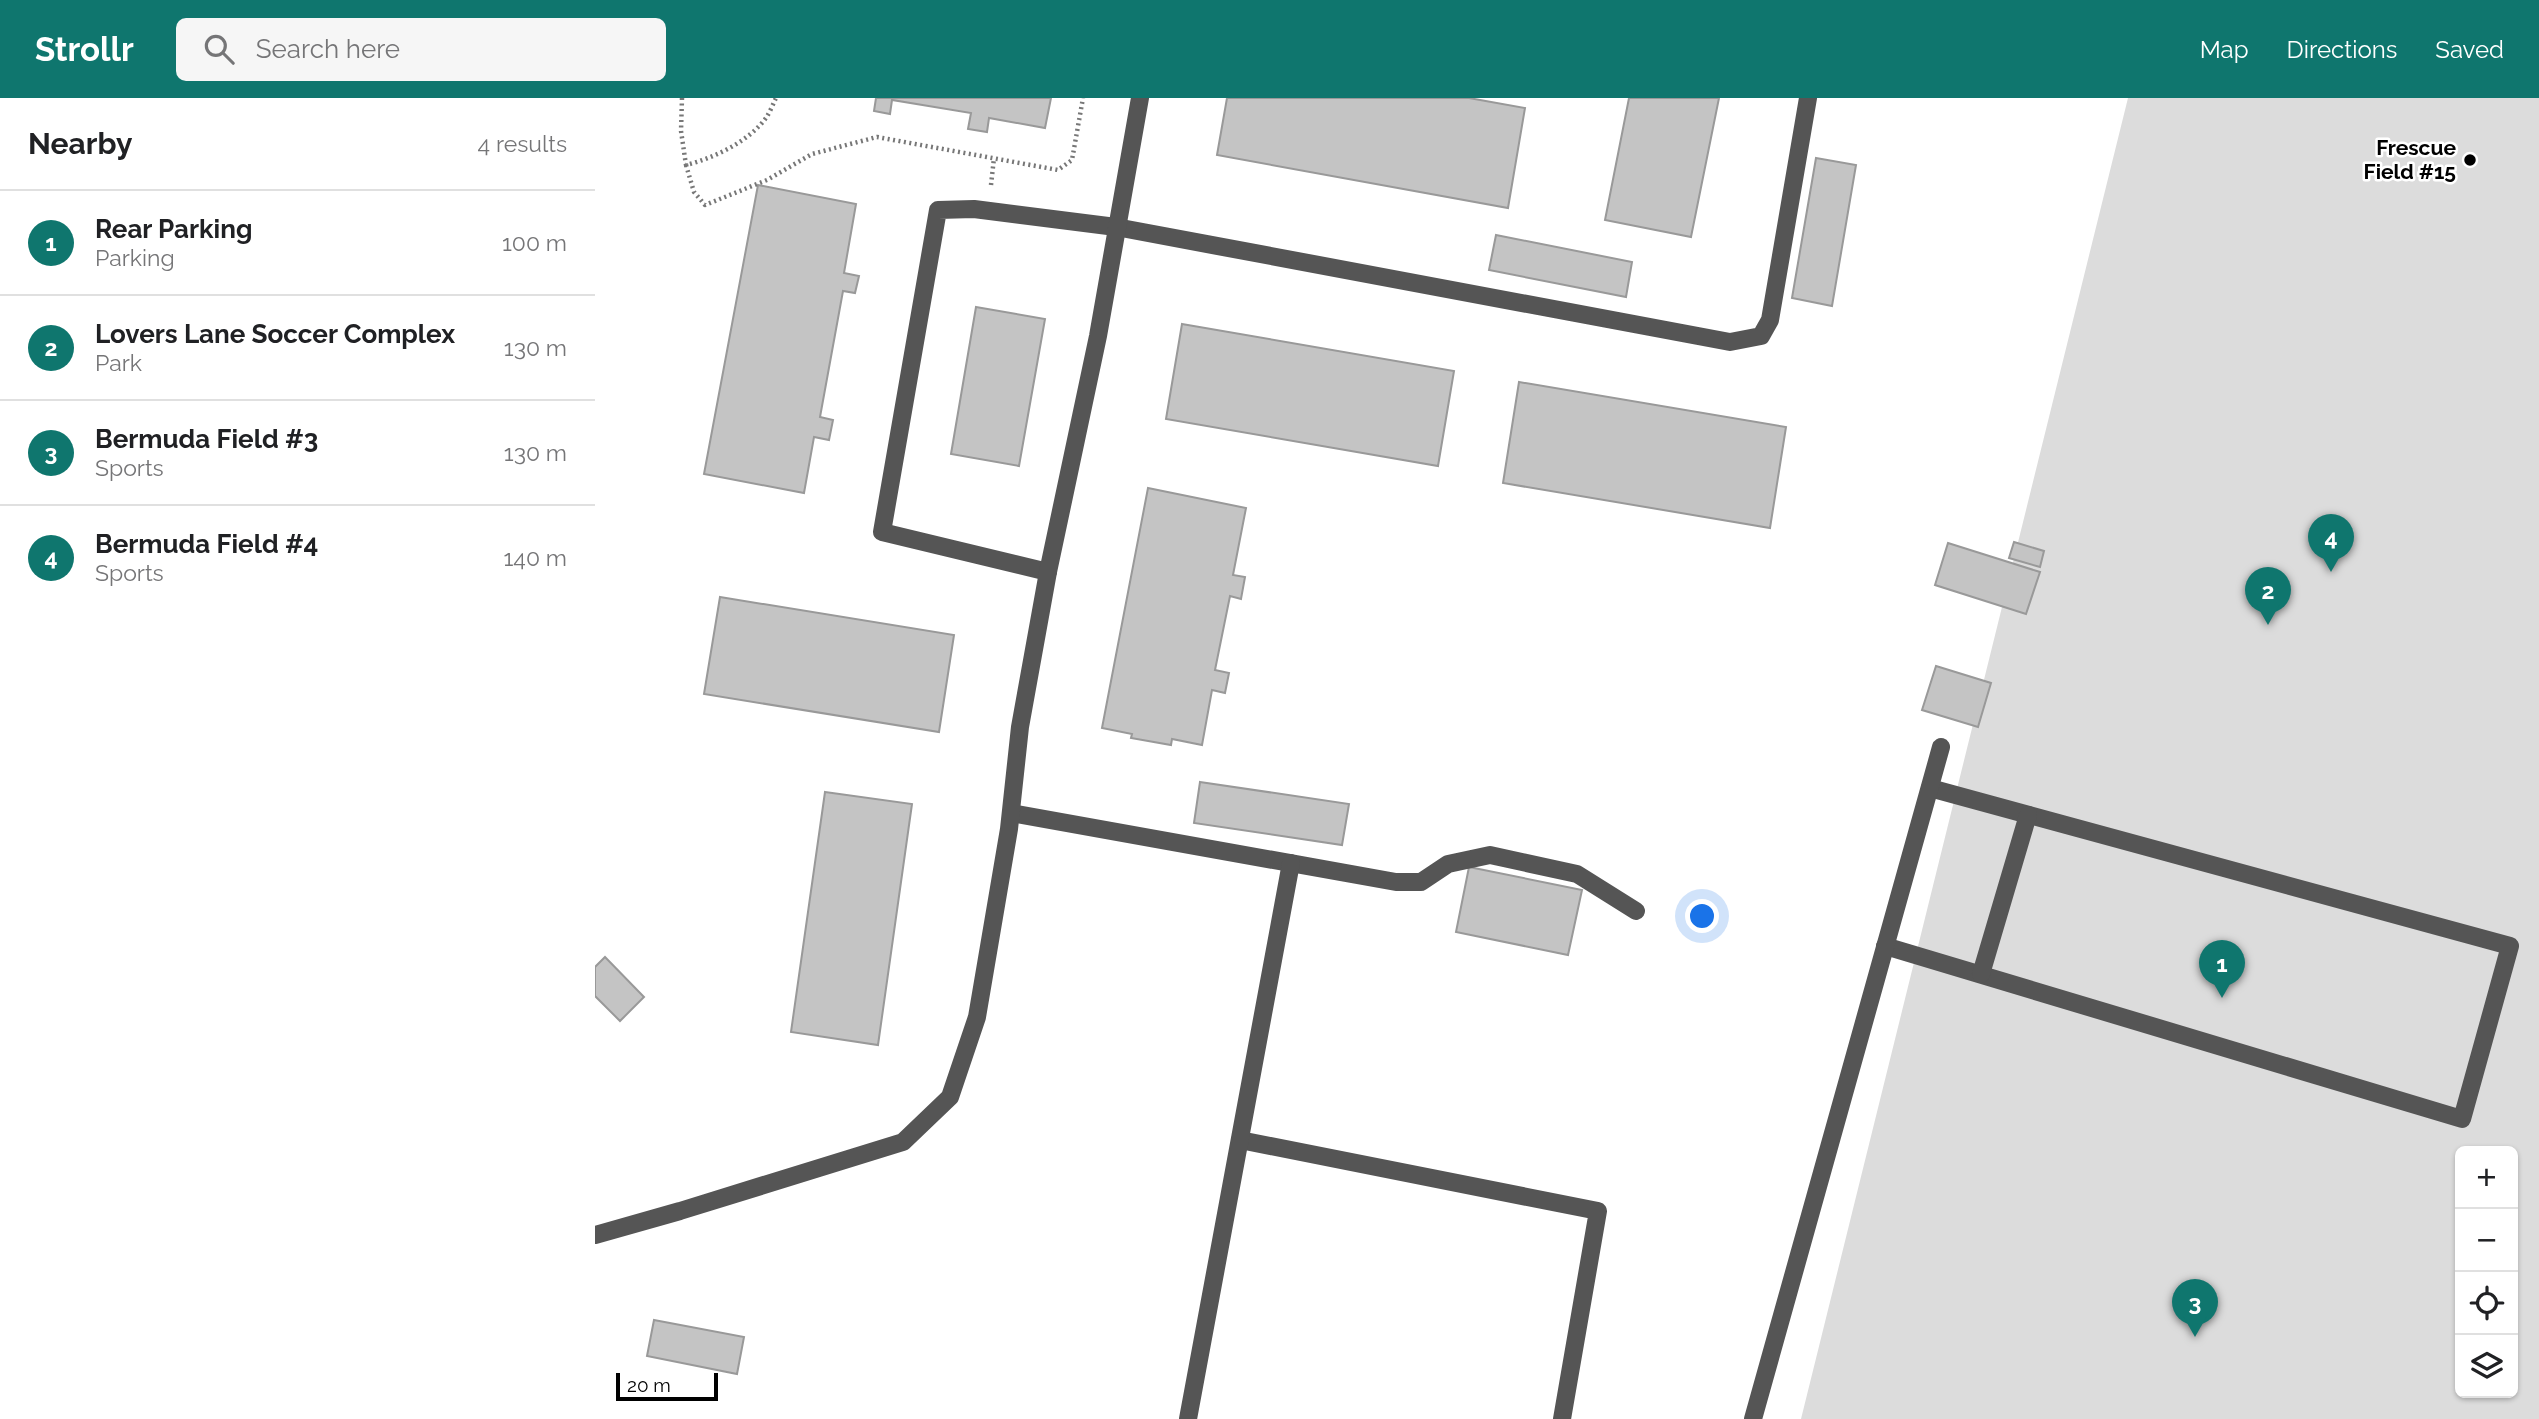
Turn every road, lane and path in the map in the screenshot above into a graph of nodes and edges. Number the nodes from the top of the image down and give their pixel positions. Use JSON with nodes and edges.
{"nodes":[{"id":1,"x":682,"y":98,"type":"edge"},
{"id":2,"x":776,"y":98,"type":"edge"},
{"id":3,"x":1083,"y":98,"type":"edge"},
{"id":4,"x":1140,"y":98,"type":"edge"},
{"id":5,"x":1808,"y":98,"type":"edge"},
{"id":6,"x":686,"y":165,"type":"junction"},
{"id":7,"x":1116,"y":227,"type":"junction"},
{"id":8,"x":1048,"y":572,"type":"junction"},
{"id":9,"x":1941,"y":747,"type":"dead end"},
{"id":10,"x":1930,"y":788,"type":"junction"},
{"id":11,"x":1011,"y":813,"type":"junction"},
{"id":12,"x":2028,"y":815,"type":"junction"},
{"id":13,"x":1291,"y":863,"type":"junction"},
{"id":14,"x":1636,"y":911,"type":"dead end"},
{"id":15,"x":1885,"y":946,"type":"junction"},
{"id":16,"x":1981,"y":974,"type":"junction"},
{"id":17,"x":1240,"y":1140,"type":"junction"},
{"id":18,"x":595,"y":1235,"type":"edge"},
{"id":19,"x":1188,"y":1419,"type":"edge"},
{"id":20,"x":1562,"y":1419,"type":"edge"},
{"id":21,"x":1753,"y":1419,"type":"edge"}],
"edges":[{"from":1,"to":6,"type":"path"},
{"from":2,"to":6,"type":"path"},
{"from":3,"to":6,"type":"path"},
{"from":4,"to":7,"type":"lane"},
{"from":5,"to":7,"type":"lane"},
{"from":7,"to":8,"type":"lane"},
{"from":7,"to":8,"type":"lane"},
{"from":8,"to":11,"type":"lane"},
{"from":9,"to":10,"type":"lane"},
{"from":10,"to":12,"type":"lane"},
{"from":10,"to":15,"type":"lane"},
{"from":11,"to":13,"type":"lane"},
{"from":11,"to":18,"type":"lane"},
{"from":12,"to":16,"type":"lane"},
{"from":12,"to":16,"type":"lane"},
{"from":13,"to":14,"type":"lane"},
{"from":13,"to":17,"type":"lane"},
{"from":15,"to":16,"type":"lane"},
{"from":15,"to":21,"type":"lane"},
{"from":17,"to":19,"type":"lane"},
{"from":17,"to":20,"type":"lane"}]}
